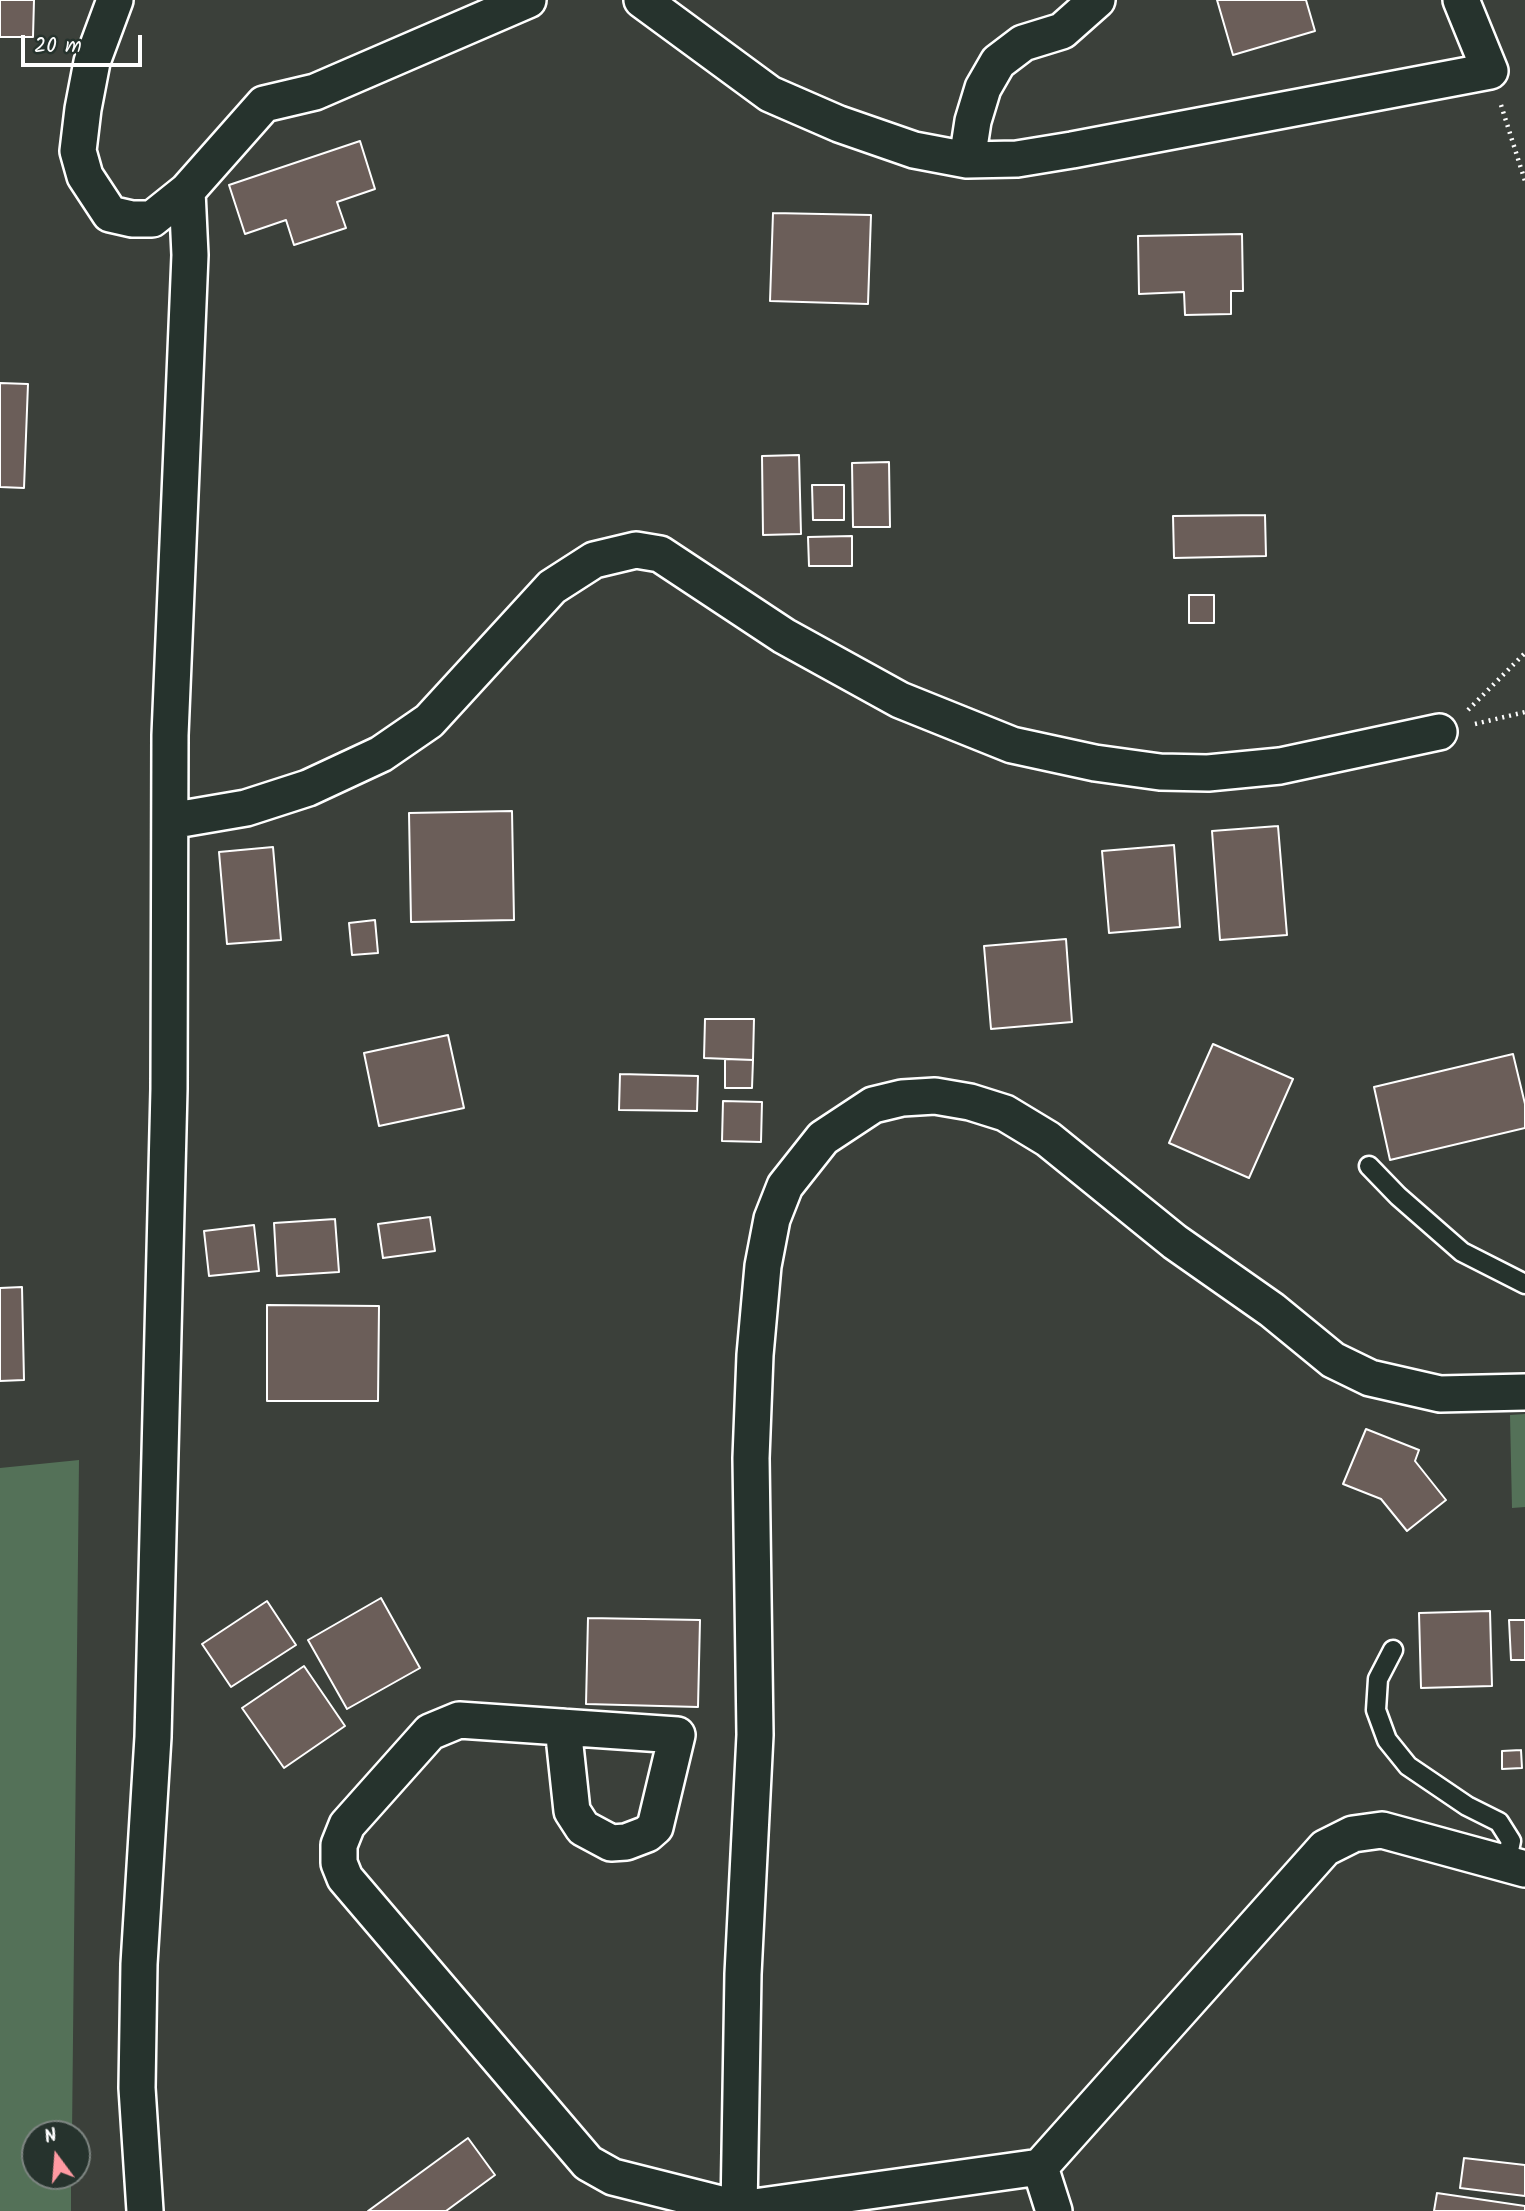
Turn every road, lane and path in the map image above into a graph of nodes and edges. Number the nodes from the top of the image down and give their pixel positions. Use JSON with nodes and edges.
{"nodes":[{"id":1,"x":115,"y":0,"type":"edge"},
{"id":2,"x":528,"y":0,"type":"edge"},
{"id":3,"x":642,"y":0,"type":"edge"},
{"id":4,"x":1097,"y":0,"type":"edge"},
{"id":5,"x":1461,"y":0,"type":"edge"},
{"id":6,"x":1490,"y":71,"type":"junction"},
{"id":7,"x":967,"y":160,"type":"junction"},
{"id":8,"x":1525,"y":181,"type":"edge"},
{"id":9,"x":187,"y":191,"type":"junction"},
{"id":10,"x":1525,"y":653,"type":"edge"},
{"id":11,"x":1525,"y":712,"type":"edge"},
{"id":12,"x":1439,"y":732,"type":"junction"},
{"id":13,"x":170,"y":821,"type":"junction"},
{"id":14,"x":1369,"y":1166,"type":"dead end"},
{"id":15,"x":1525,"y":1284,"type":"edge"},
{"id":16,"x":1525,"y":1392,"type":"edge"},
{"id":17,"x":1393,"y":1650,"type":"dead end"},
{"id":18,"x":563,"y":1727,"type":"dead end"},
{"id":19,"x":1516,"y":1867,"type":"edge"},
{"id":20,"x":1040,"y":2167,"type":"junction"},
{"id":21,"x":740,"y":2210,"type":"edge"},
{"id":22,"x":145,"y":2211,"type":"edge"},
{"id":23,"x":1054,"y":2211,"type":"edge"}],
"edges":[{"from":1,"to":9,"type":"street"},
{"from":2,"to":9,"type":"street"},
{"from":3,"to":7,"type":"street"},
{"from":4,"to":7,"type":"street"},
{"from":5,"to":6,"type":"street"},
{"from":6,"to":7,"type":"street"},
{"from":6,"to":8,"type":"path"},
{"from":9,"to":13,"type":"street"},
{"from":10,"to":12,"type":"path"},
{"from":11,"to":12,"type":"path"},
{"from":12,"to":13,"type":"street"},
{"from":13,"to":22,"type":"street"},
{"from":14,"to":15,"type":"lane"},
{"from":16,"to":21,"type":"street"},
{"from":17,"to":19,"type":"lane"},
{"from":18,"to":21,"type":"street"},
{"from":19,"to":20,"type":"street"},
{"from":20,"to":21,"type":"street"},
{"from":20,"to":23,"type":"street"}]}
